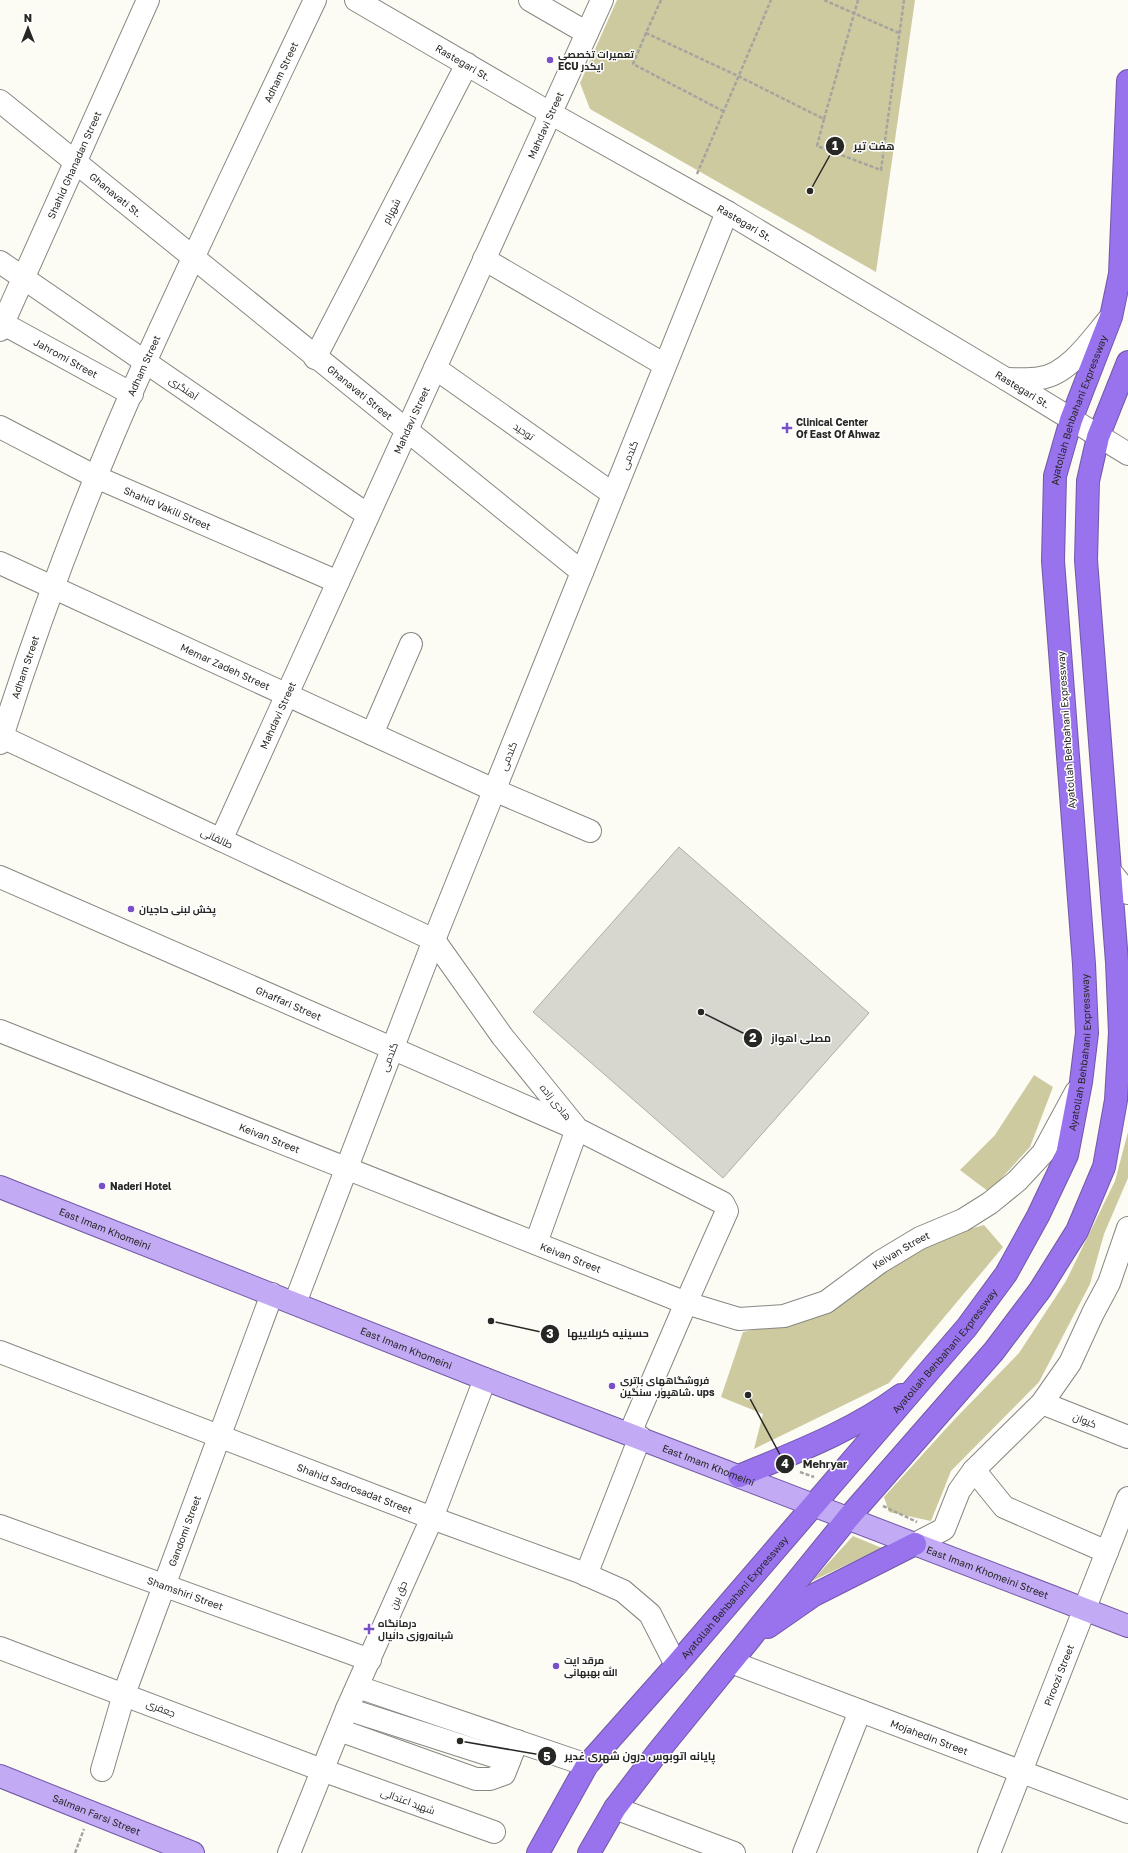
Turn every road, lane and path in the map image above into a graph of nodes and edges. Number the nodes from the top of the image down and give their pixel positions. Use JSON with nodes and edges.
{"nodes":[{"id":1,"x":148,"y":0,"type":"edge"},
{"id":2,"x":315,"y":0,"type":"edge"},
{"id":3,"x":356,"y":0,"type":"edge"},
{"id":4,"x":530,"y":0,"type":"edge"},
{"id":5,"x":602,"y":0,"type":"edge"},
{"id":6,"x":661,"y":0,"type":"edge"},
{"id":7,"x":771,"y":0,"type":"edge"},
{"id":8,"x":824,"y":0,"type":"edge"},
{"id":9,"x":858,"y":0,"type":"edge"},
{"id":10,"x":904,"y":0,"type":"edge"},
{"id":11,"x":854,"y":13,"type":"junction"},
{"id":12,"x":587,"y":33,"type":"junction"},
{"id":13,"x":646,"y":33,"type":"junction"},
{"id":14,"x":899,"y":33,"type":"junction"},
{"id":15,"x":467,"y":64,"type":"junction"},
{"id":16,"x":738,"y":76,"type":"junction"},
{"id":17,"x":1128,"y":81,"type":"edge"},
{"id":18,"x":0,"y":101,"type":"edge"},
{"id":19,"x":723,"y":111,"type":"junction"},
{"id":20,"x":550,"y":113,"type":"junction"},
{"id":21,"x":824,"y":119,"type":"junction"},
{"id":22,"x":75,"y":162,"type":"junction"},
{"id":23,"x":690,"y":190,"type":"junction"},
{"id":24,"x":727,"y":212,"type":"junction"},
{"id":25,"x":194,"y":258,"type":"junction"},
{"id":26,"x":484,"y":259,"type":"junction"},
{"id":27,"x":0,"y":262,"type":"edge"},
{"id":28,"x":23,"y":279,"type":"junction"},
{"id":29,"x":1111,"y":317,"type":"junction"},
{"id":30,"x":1,"y":325,"type":"edge"},
{"id":31,"x":315,"y":358,"type":"junction"},
{"id":32,"x":145,"y":362,"type":"junction"},
{"id":33,"x":1128,"y":362,"type":"edge"},
{"id":34,"x":665,"y":365,"type":"junction"},
{"id":35,"x":435,"y":368,"type":"junction"},
{"id":36,"x":1006,"y":379,"type":"junction"},
{"id":37,"x":132,"y":394,"type":"junction"},
{"id":38,"x":1071,"y":420,"type":"junction"},
{"id":39,"x":0,"y":427,"type":"edge"},
{"id":40,"x":406,"y":430,"type":"junction"},
{"id":41,"x":1098,"y":437,"type":"junction"},
{"id":42,"x":1128,"y":454,"type":"edge"},
{"id":43,"x":96,"y":477,"type":"junction"},
{"id":44,"x":613,"y":494,"type":"junction"},
{"id":45,"x":368,"y":516,"type":"junction"},
{"id":46,"x":1086,"y":560,"type":"junction"},
{"id":47,"x":1053,"y":561,"type":"junction"},
{"id":48,"x":0,"y":563,"type":"edge"},
{"id":49,"x":582,"y":572,"type":"junction"},
{"id":50,"x":338,"y":582,"type":"junction"},
{"id":51,"x":53,"y":587,"type":"junction"},
{"id":52,"x":411,"y":644,"type":"dead end"},
{"id":53,"x":287,"y":695,"type":"junction"},
{"id":54,"x":372,"y":734,"type":"junction"},
{"id":55,"x":1,"y":739,"type":"edge"},
{"id":56,"x":494,"y":790,"type":"junction"},
{"id":57,"x":590,"y":831,"type":"dead end"},
{"id":58,"x":221,"y":840,"type":"junction"},
{"id":59,"x":1110,"y":871,"type":"junction"},
{"id":60,"x":0,"y":877,"type":"edge"},
{"id":61,"x":1128,"y":893,"type":"edge"},
{"id":62,"x":434,"y":940,"type":"junction"},
{"id":63,"x":0,"y":1031,"type":"edge"},
{"id":64,"x":392,"y":1049,"type":"junction"},
{"id":65,"x":1081,"y":1082,"type":"junction"},
{"id":66,"x":577,"y":1129,"type":"junction"},
{"id":67,"x":347,"y":1168,"type":"junction"},
{"id":68,"x":0,"y":1187,"type":"edge"},
{"id":69,"x":1128,"y":1228,"type":"edge"},
{"id":70,"x":536,"y":1243,"type":"junction"},
{"id":71,"x":272,"y":1294,"type":"junction"},
{"id":72,"x":686,"y":1302,"type":"junction"},
{"id":73,"x":295,"y":1303,"type":"junction"},
{"id":74,"x":0,"y":1352,"type":"edge"},
{"id":75,"x":929,"y":1374,"type":"junction"},
{"id":76,"x":485,"y":1379,"type":"junction"},
{"id":77,"x":1042,"y":1403,"type":"junction"},
{"id":78,"x":635,"y":1435,"type":"junction"},
{"id":79,"x":220,"y":1436,"type":"junction"},
{"id":80,"x":1128,"y":1437,"type":"edge"},
{"id":81,"x":974,"y":1470,"type":"junction"},
{"id":82,"x":739,"y":1476,"type":"junction"},
{"id":83,"x":1128,"y":1498,"type":"edge"},
{"id":84,"x":814,"y":1505,"type":"junction"},
{"id":85,"x":432,"y":1518,"type":"junction"},
{"id":86,"x":848,"y":1518,"type":"junction"},
{"id":87,"x":0,"y":1526,"type":"edge"},
{"id":88,"x":915,"y":1544,"type":"junction"},
{"id":89,"x":1107,"y":1552,"type":"junction"},
{"id":90,"x":586,"y":1575,"type":"junction"},
{"id":91,"x":164,"y":1585,"type":"junction"},
{"id":92,"x":1084,"y":1609,"type":"junction"},
{"id":93,"x":1128,"y":1626,"type":"edge"},
{"id":94,"x":748,"y":1642,"type":"junction"},
{"id":95,"x":0,"y":1648,"type":"edge"},
{"id":96,"x":370,"y":1660,"type":"junction"},
{"id":97,"x":731,"y":1662,"type":"junction"},
{"id":98,"x":676,"y":1665,"type":"junction"},
{"id":99,"x":358,"y":1687,"type":"junction"},
{"id":100,"x":124,"y":1694,"type":"junction"},
{"id":101,"x":347,"y":1709,"type":"junction"},
{"id":102,"x":860,"y":1711,"type":"junction"},
{"id":103,"x":338,"y":1730,"type":"junction"},
{"id":104,"x":517,"y":1741,"type":"junction"},
{"id":105,"x":509,"y":1761,"type":"junction"},
{"id":106,"x":587,"y":1765,"type":"junction"},
{"id":107,"x":102,"y":1770,"type":"dead end"},
{"id":108,"x":322,"y":1770,"type":"junction"},
{"id":109,"x":1021,"y":1772,"type":"junction"},
{"id":110,"x":0,"y":1776,"type":"edge"},
{"id":111,"x":615,"y":1808,"type":"junction"},
{"id":112,"x":89,"y":1811,"type":"junction"},
{"id":113,"x":1128,"y":1812,"type":"edge"},
{"id":114,"x":494,"y":1832,"type":"dead end"},
{"id":115,"x":75,"y":1853,"type":"edge"},
{"id":116,"x":192,"y":1853,"type":"edge"},
{"id":117,"x":289,"y":1853,"type":"edge"},
{"id":118,"x":538,"y":1853,"type":"edge"},
{"id":119,"x":589,"y":1853,"type":"edge"},
{"id":120,"x":734,"y":1853,"type":"edge"},
{"id":121,"x":804,"y":1853,"type":"edge"},
{"id":122,"x":989,"y":1853,"type":"edge"}],
"edges":[{"from":1,"to":22,"type":"street","name":"Shahid Ghanadan Street"},
{"from":2,"to":25,"type":"street","name":"Adham Street"},
{"from":3,"to":15,"type":"street","name":"Rastegari St."},
{"from":4,"to":12,"type":"street"},
{"from":5,"to":12,"type":"street","name":"Mahdavi Street"},
{"from":6,"to":13,"type":"path"},
{"from":7,"to":16,"type":"path"},
{"from":8,"to":11,"type":"path"},
{"from":9,"to":11,"type":"path"},
{"from":10,"to":14,"type":"path"},
{"from":11,"to":14,"type":"path"},
{"from":11,"to":21,"type":"path"},
{"from":12,"to":20,"type":"street","name":"Mahdavi Street"},
{"from":13,"to":16,"type":"path"},
{"from":13,"to":19,"type":"path"},
{"from":14,"to":21,"type":"path"},
{"from":15,"to":20,"type":"street","name":"Rastegari St."},
{"from":15,"to":31,"type":"street","name":"شهرام"},
{"from":16,"to":19,"type":"path"},
{"from":16,"to":21,"type":"path"},
{"from":17,"to":29,"type":"highway","name":"Ayatollah Behbahani Expressway"},
{"from":18,"to":22,"type":"street","name":"Ghanavati St."},
{"from":19,"to":23,"type":"path"},
{"from":20,"to":23,"type":"street","name":"Rastegari St."},
{"from":20,"to":26,"type":"street","name":"Mahdavi Street"},
{"from":22,"to":25,"type":"street","name":"Ghanavati St."},
{"from":22,"to":28,"type":"street","name":"Shahid Ghanadan Street"},
{"from":23,"to":24,"type":"street","name":"Rastegari St."},
{"from":24,"to":34,"type":"street","name":"گندمی"},
{"from":24,"to":36,"type":"street","name":"Rastegari St."},
{"from":25,"to":31,"type":"street","name":"Ghanavati Street"},
{"from":25,"to":32,"type":"street","name":"Adham Street"},
{"from":26,"to":34,"type":"street"},
{"from":26,"to":35,"type":"street","name":"Mahdavi Street"},
{"from":27,"to":28,"type":"street","name":"آهنگری"},
{"from":28,"to":30,"type":"street","name":"Shahid Ghanadan Street"},
{"from":28,"to":32,"type":"street","name":"آهنگری"},
{"from":29,"to":36,"type":"street"},
{"from":29,"to":38,"type":"highway","name":"Ayatollah Behbahani Expressway"},
{"from":30,"to":37,"type":"street","name":"Jahromi Street"},
{"from":31,"to":40,"type":"street","name":"Ghanavati Street"},
{"from":32,"to":37,"type":"street","name":"Adham Street"},
{"from":32,"to":45,"type":"street","name":"آهنگری"},
{"from":33,"to":41,"type":"highway"},
{"from":34,"to":44,"type":"street","name":"گندمی"},
{"from":35,"to":40,"type":"street","name":"Mahdavi Street"},
{"from":35,"to":44,"type":"street","name":"توحید"},
{"from":36,"to":38,"type":"street","name":"Rastegari St."},
{"from":37,"to":43,"type":"street","name":"Adham Street"},
{"from":38,"to":41,"type":"street","name":"Rastegari St."},
{"from":38,"to":47,"type":"highway","name":"Ayatollah Behbahani Expressway"},
{"from":39,"to":43,"type":"street","name":"Shahid Vakili Street"},
{"from":40,"to":45,"type":"street","name":"Mahdavi Street"},
{"from":40,"to":49,"type":"street","name":"Ghanavati Street"},
{"from":41,"to":42,"type":"street","name":"Rastegari St."},
{"from":41,"to":46,"type":"highway"},
{"from":43,"to":50,"type":"street","name":"Shahid Vakili Street"},
{"from":43,"to":51,"type":"street","name":"Adham Street"},
{"from":44,"to":49,"type":"street","name":"گندمی"},
{"from":45,"to":50,"type":"street","name":"Mahdavi Street"},
{"from":46,"to":47,"type":"highway"},
{"from":46,"to":59,"type":"highway"},
{"from":47,"to":65,"type":"highway","name":"Ayatollah Behbahani Expressway"},
{"from":48,"to":51,"type":"street","name":"Memar Zadeh Street"},
{"from":49,"to":56,"type":"street","name":"گندمی"},
{"from":50,"to":53,"type":"street","name":"Mahdavi Street"},
{"from":51,"to":53,"type":"street","name":"Memar Zadeh Street"},
{"from":51,"to":55,"type":"street","name":"Adham Street"},
{"from":52,"to":54,"type":"street"},
{"from":53,"to":54,"type":"street","name":"Memar Zadeh Street"},
{"from":53,"to":58,"type":"street","name":"Mahdavi Street"},
{"from":54,"to":56,"type":"street","name":"Memar Zadeh Street"},
{"from":55,"to":58,"type":"street","name":"طالقانی"},
{"from":56,"to":57,"type":"street","name":"Memar Zadeh Street"},
{"from":56,"to":62,"type":"street","name":"گندمی"},
{"from":58,"to":62,"type":"street","name":"طالقانی"},
{"from":59,"to":61,"type":"street"},
{"from":59,"to":86,"type":"highway"},
{"from":60,"to":64,"type":"street","name":"Ghaffari Street"},
{"from":62,"to":64,"type":"street","name":"گندمی"},
{"from":62,"to":66,"type":"street","name":"هادی زاده"},
{"from":63,"to":67,"type":"street","name":"Keivan Street"},
{"from":64,"to":66,"type":"street","name":"Ghaffari Street"},
{"from":64,"to":67,"type":"street","name":"گندمی"},
{"from":65,"to":72,"type":"street","name":"Keivan Street"},
{"from":65,"to":75,"type":"highway","name":"Ayatollah Behbahani Expressway"},
{"from":66,"to":70,"type":"street"},
{"from":66,"to":72,"type":"street","name":"هادی زاده"},
{"from":67,"to":70,"type":"street","name":"Keivan Street"},
{"from":67,"to":73,"type":"street","name":"گندمی"},
{"from":68,"to":71,"type":"main road","name":"East Imam Khomeini"},
{"from":69,"to":77,"type":"street"},
{"from":70,"to":72,"type":"street","name":"Keivan Street"},
{"from":71,"to":73,"type":"main road","name":"East Imam Khomeini"},
{"from":71,"to":79,"type":"street","name":"Gandomi Street"},
{"from":72,"to":78,"type":"street"},
{"from":73,"to":76,"type":"main road","name":"East Imam Khomeini"},
{"from":74,"to":79,"type":"street","name":"Shahid Sadrosadat Street"},
{"from":75,"to":82,"type":"highway"},
{"from":75,"to":84,"type":"highway","name":"Ayatollah Behbahani Expressway"},
{"from":76,"to":78,"type":"main road","name":"East Imam Khomeini"},
{"from":76,"to":85,"type":"street","name":"حق بین"},
{"from":77,"to":80,"type":"street","name":"کیوان"},
{"from":77,"to":81,"type":"street"},
{"from":78,"to":82,"type":"main road","name":"East Imam Khomeini"},
{"from":78,"to":90,"type":"street"},
{"from":79,"to":85,"type":"street","name":"Shahid Sadrosadat Street"},
{"from":79,"to":91,"type":"street","name":"Gandomi Street"},
{"from":81,"to":88,"type":"street"},
{"from":81,"to":89,"type":"street"},
{"from":82,"to":84,"type":"main road","name":"East Imam Khomeini"},
{"from":83,"to":89,"type":"street","name":"Piroozi Street"},
{"from":84,"to":86,"type":"main road","name":"East Imam Khomeini"},
{"from":84,"to":98,"type":"highway","name":"Ayatollah Behbahani Expressway"},
{"from":85,"to":90,"type":"street","name":"Shahid Sadrosadat Street"},
{"from":85,"to":96,"type":"street","name":"حق بین"},
{"from":86,"to":88,"type":"main road","name":"East Imam Khomeini Street"},
{"from":86,"to":94,"type":"highway"},
{"from":87,"to":91,"type":"street","name":"Shamshiri Street"},
{"from":88,"to":92,"type":"main road","name":"East Imam Khomeini Street"},
{"from":88,"to":94,"type":"highway"},
{"from":89,"to":92,"type":"street","name":"Piroozi Street"},
{"from":90,"to":98,"type":"street","name":"Shahid Sadrosadat Street"},
{"from":91,"to":96,"type":"street","name":"Shamshiri Street"},
{"from":91,"to":100,"type":"street","name":"Gandomi Street"},
{"from":92,"to":93,"type":"main road","name":"East Imam Khomeini Street"},
{"from":92,"to":109,"type":"street","name":"Piroozi Street"},
{"from":94,"to":97,"type":"highway"},
{"from":95,"to":100,"type":"street","name":"جعفری"},
{"from":96,"to":99,"type":"street","name":"حق بین"},
{"from":97,"to":102,"type":"street","name":"Mojahedin Street"},
{"from":97,"to":111,"type":"highway"},
{"from":98,"to":106,"type":"highway","name":"Ayatollah Behbahani Expressway"},
{"from":99,"to":101,"type":"street","name":"حق بین"},
{"from":99,"to":104,"type":"street"},
{"from":100,"to":107,"type":"street","name":"Gandomi Street"},
{"from":100,"to":108,"type":"street","name":"جعفری"},
{"from":101,"to":103,"type":"street","name":"حق بین"},
{"from":101,"to":105,"type":"street"},
{"from":102,"to":109,"type":"street","name":"Mojahedin Street"},
{"from":102,"to":121,"type":"street"},
{"from":103,"to":105,"type":"street"},
{"from":103,"to":108,"type":"street","name":"حق بین"},
{"from":104,"to":105,"type":"street"},
{"from":104,"to":106,"type":"street"},
{"from":106,"to":118,"type":"highway","name":"Ayatollah Behbahani Expressway"},
{"from":108,"to":114,"type":"street","name":"شهید اعتدالی"},
{"from":108,"to":117,"type":"street","name":"حق بین"},
{"from":109,"to":113,"type":"street","name":"Mojahedin Street"},
{"from":109,"to":122,"type":"street","name":"Piroozi Street"},
{"from":110,"to":112,"type":"main road","name":"Salman Farsi Street"},
{"from":111,"to":119,"type":"highway"},
{"from":111,"to":120,"type":"street"},
{"from":112,"to":115,"type":"path"},
{"from":112,"to":116,"type":"main road","name":"Salman Farsi Street"}]}
